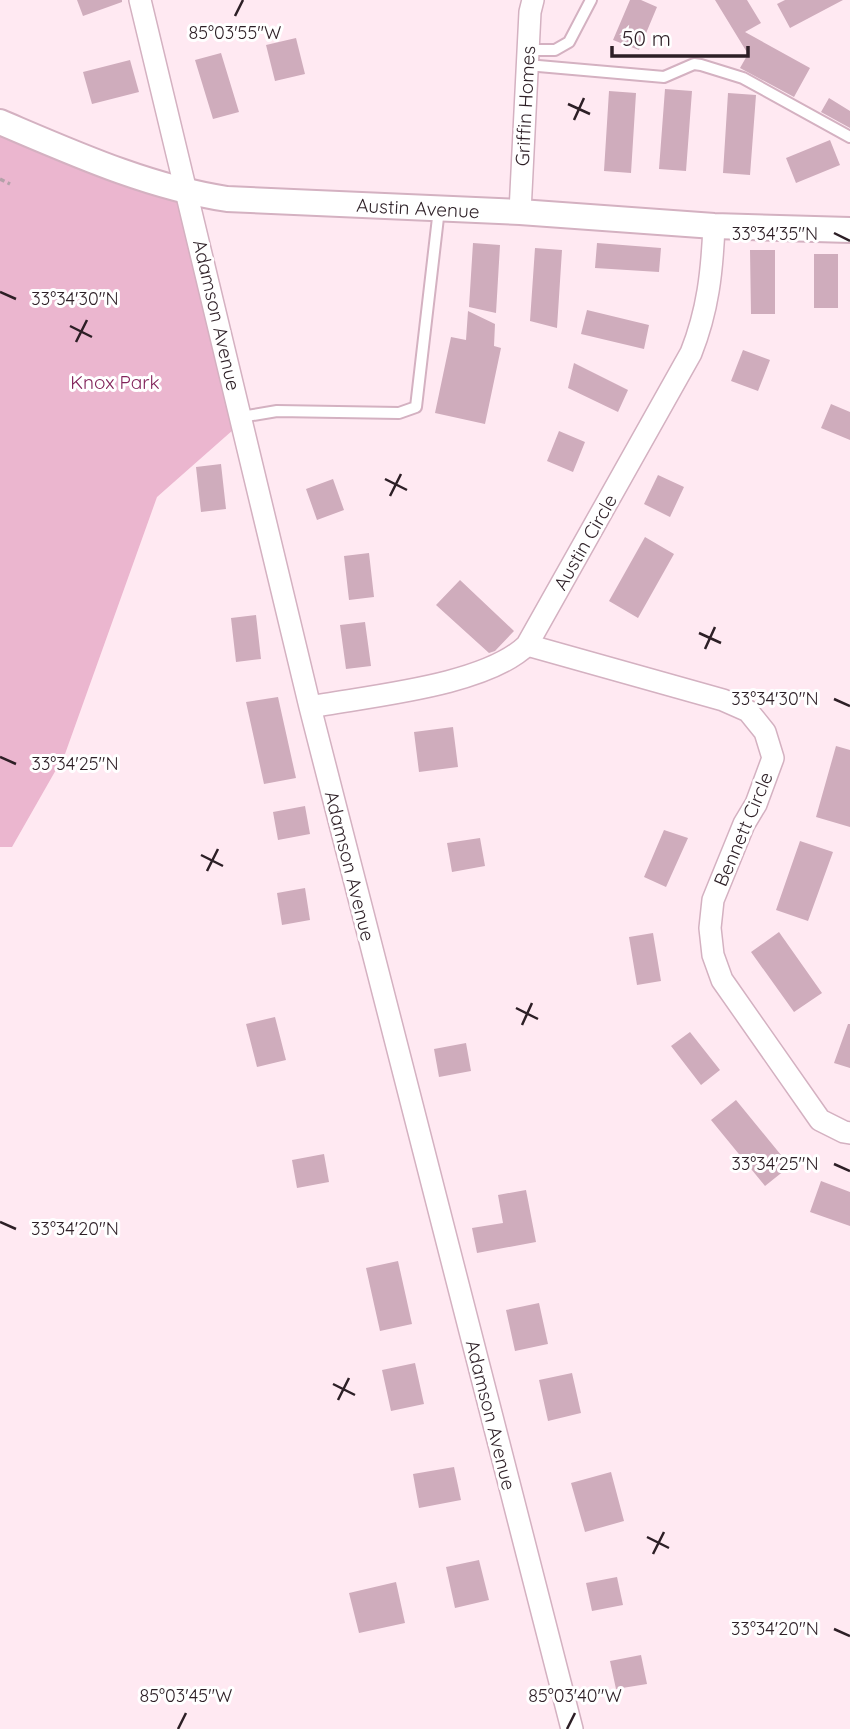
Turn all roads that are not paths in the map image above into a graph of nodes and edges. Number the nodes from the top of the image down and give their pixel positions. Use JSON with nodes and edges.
{"nodes":[{"id":1,"x":140,"y":0,"type":"edge"},
{"id":2,"x":533,"y":0,"type":"edge"},
{"id":3,"x":590,"y":0,"type":"edge"},
{"id":4,"x":528,"y":58,"type":"junction"},
{"id":5,"x":0,"y":122,"type":"edge"},
{"id":6,"x":850,"y":137,"type":"edge"},
{"id":7,"x":188,"y":193,"type":"junction"},
{"id":8,"x":439,"y":209,"type":"junction"},
{"id":9,"x":520,"y":212,"type":"junction"},
{"id":10,"x":715,"y":226,"type":"junction"},
{"id":11,"x":849,"y":229,"type":"edge"},
{"id":12,"x":241,"y":416,"type":"junction"},
{"id":13,"x":527,"y":645,"type":"junction"},
{"id":14,"x":310,"y":707,"type":"junction"},
{"id":15,"x":850,"y":1133,"type":"edge"},
{"id":16,"x":572,"y":1729,"type":"edge"}],
"edges":[{"from":1,"to":7,"type":"street","name":"Adamson Avenue"},
{"from":2,"to":4,"type":"street","name":"Griffin Homes"},
{"from":3,"to":4,"type":"lane"},
{"from":4,"to":6,"type":"lane"},
{"from":4,"to":9,"type":"street","name":"Griffin Homes"},
{"from":5,"to":7,"type":"street","name":"Austin Avenue"},
{"from":7,"to":8,"type":"street","name":"Austin Avenue"},
{"from":7,"to":12,"type":"street","name":"Adamson Avenue"},
{"from":8,"to":9,"type":"street","name":"Austin Avenue"},
{"from":8,"to":12,"type":"lane"},
{"from":9,"to":10,"type":"street","name":"Austin Avenue"},
{"from":10,"to":11,"type":"street","name":"Austin Avenue"},
{"from":10,"to":13,"type":"street","name":"Austin Circle"},
{"from":12,"to":14,"type":"street","name":"Adamson Avenue"},
{"from":13,"to":14,"type":"street"},
{"from":13,"to":15,"type":"street","name":"Bennett Circle"},
{"from":14,"to":16,"type":"street","name":"Adamson Avenue"}]}
